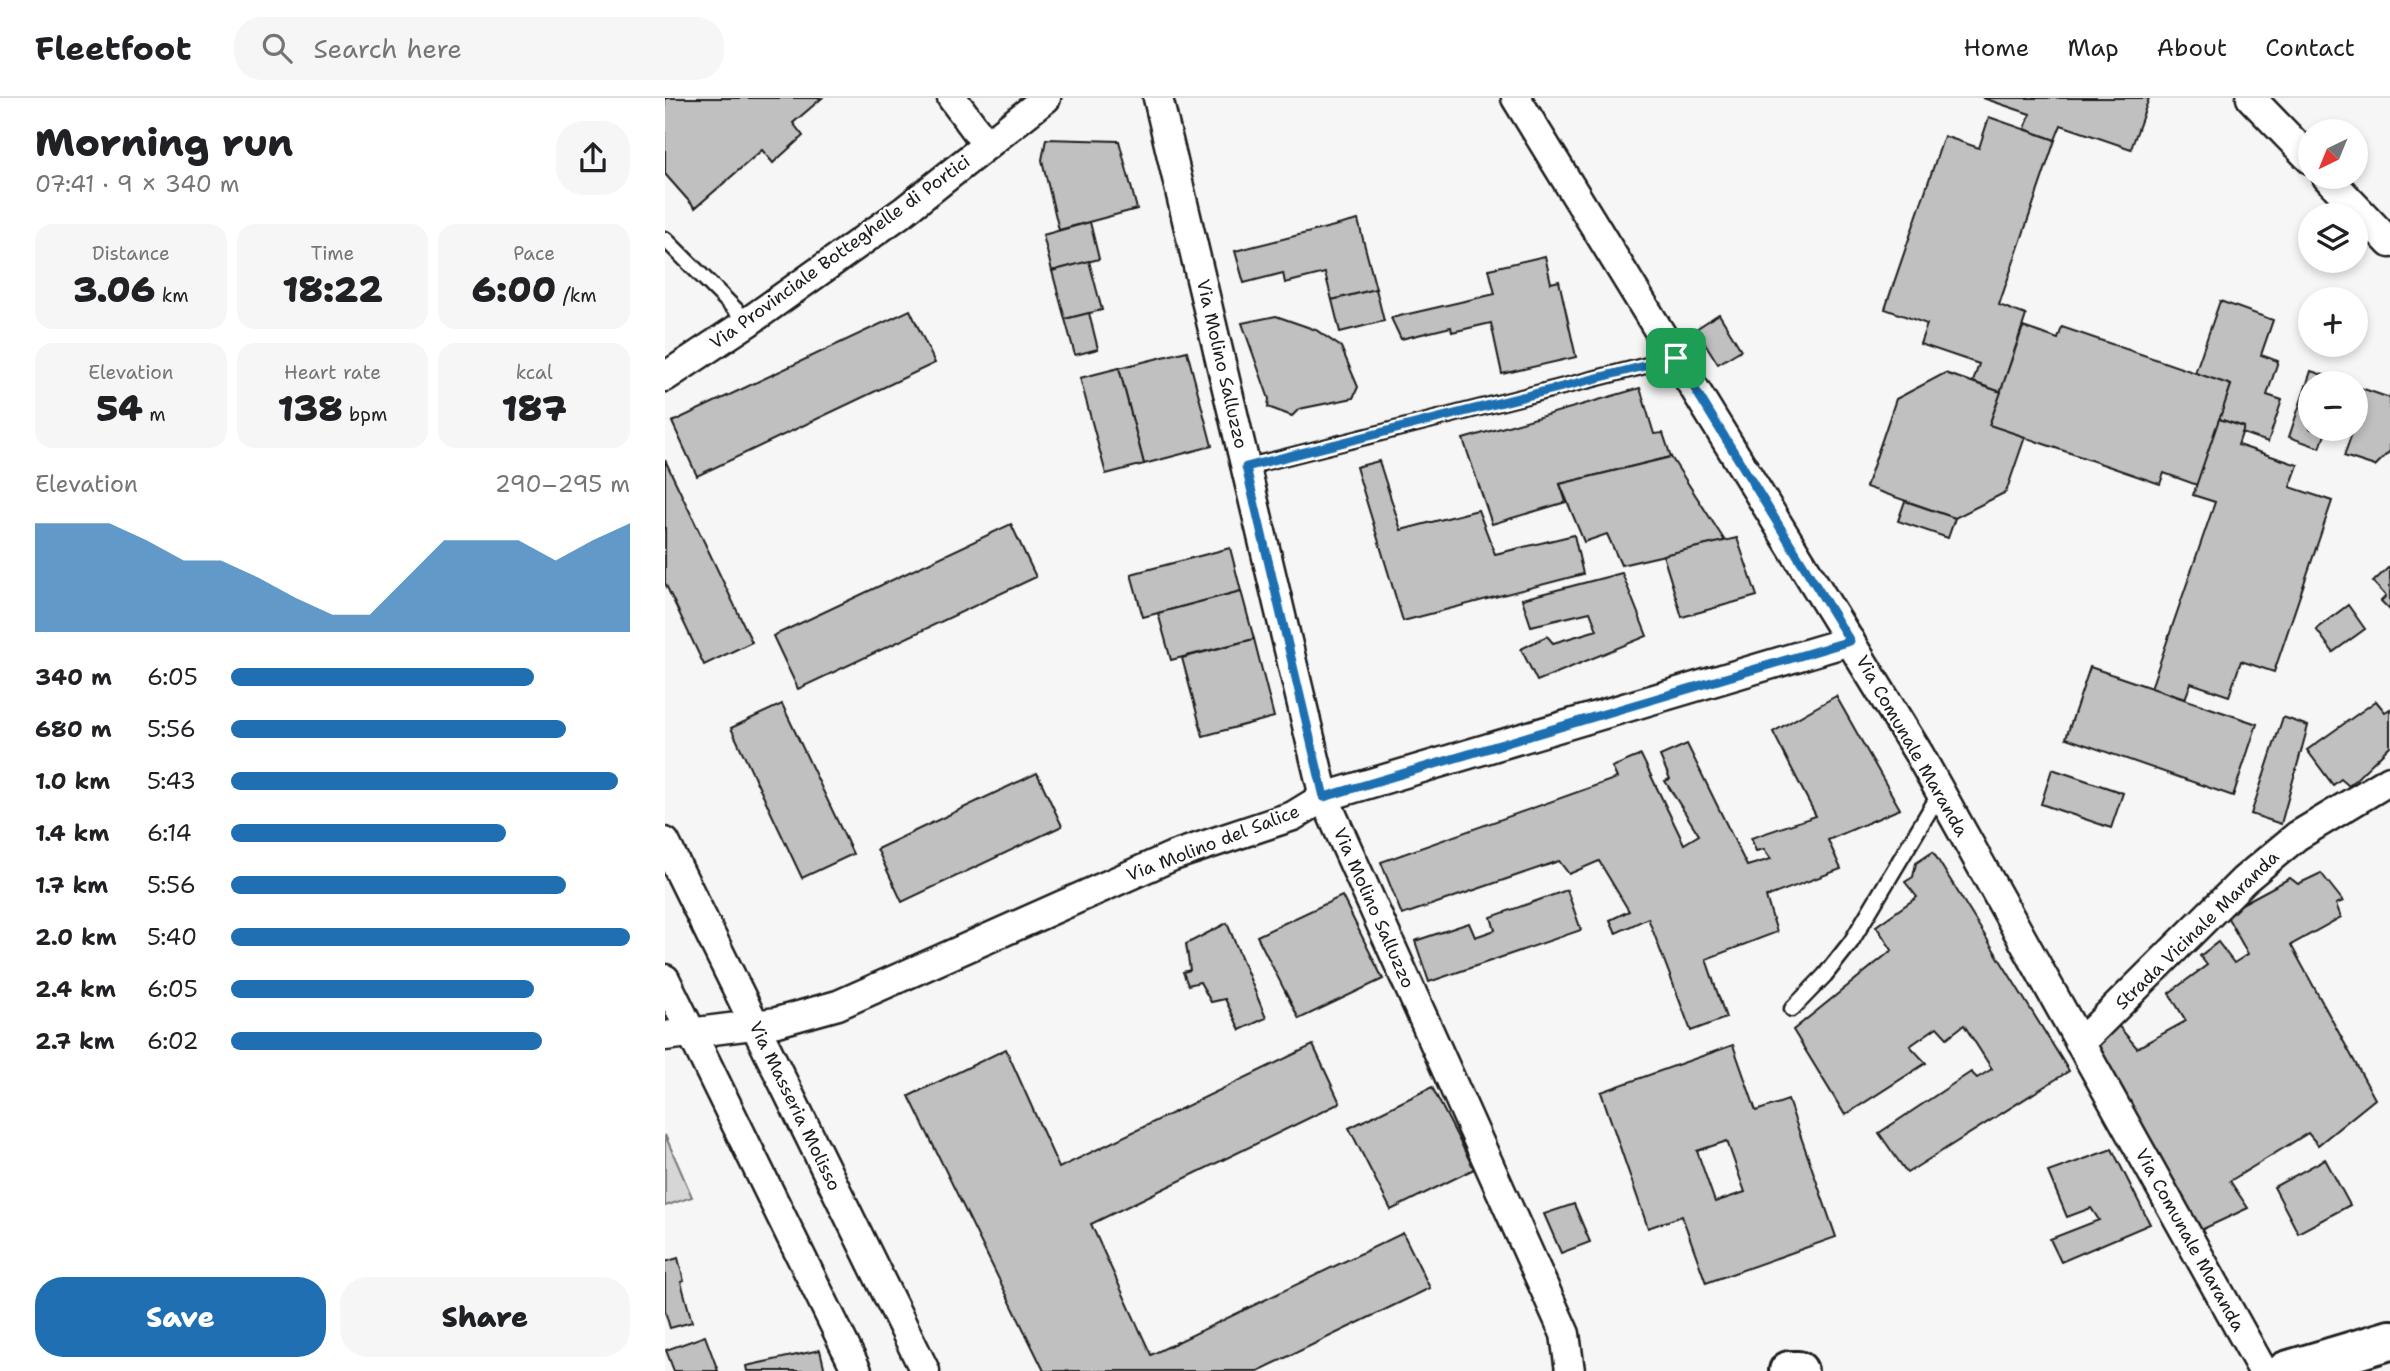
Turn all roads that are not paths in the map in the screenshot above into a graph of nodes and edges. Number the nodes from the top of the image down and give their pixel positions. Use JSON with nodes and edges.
{"nodes":[{"id":1,"x":953,"y":98,"type":"edge"},
{"id":2,"x":1046,"y":98,"type":"edge"},
{"id":3,"x":1158,"y":98,"type":"edge"},
{"id":4,"x":1516,"y":98,"type":"edge"},
{"id":5,"x":2251,"y":98,"type":"edge"},
{"id":6,"x":987,"y":145,"type":"junction"},
{"id":7,"x":2298,"y":147,"type":"edge"},
{"id":8,"x":2338,"y":189,"type":"edge"},
{"id":9,"x":665,"y":239,"type":"edge"},
{"id":10,"x":2390,"y":243,"type":"edge"},
{"id":11,"x":748,"y":322,"type":"junction"},
{"id":12,"x":1676,"y":358,"type":"junction"},
{"id":13,"x":665,"y":377,"type":"edge"},
{"id":14,"x":1246,"y":467,"type":"junction"},
{"id":15,"x":1850,"y":641,"type":"junction"},
{"id":16,"x":2390,"y":780,"type":"edge"},
{"id":17,"x":1940,"y":793,"type":"junction"},
{"id":18,"x":1324,"y":797,"type":"junction"},
{"id":19,"x":665,"y":842,"type":"edge"},
{"id":20,"x":665,"y":979,"type":"edge"},
{"id":21,"x":1792,"y":1009,"type":"dead end"},
{"id":22,"x":755,"y":1026,"type":"junction"},
{"id":23,"x":678,"y":1035,"type":"edge"},
{"id":24,"x":2080,"y":1043,"type":"junction"},
{"id":25,"x":2390,"y":1340,"type":"edge"},
{"id":26,"x":857,"y":1371,"type":"edge"},
{"id":27,"x":925,"y":1371,"type":"edge"},
{"id":28,"x":1570,"y":1371,"type":"edge"},
{"id":29,"x":1789,"y":1371,"type":"edge"},
{"id":30,"x":1798,"y":1371,"type":"edge"},
{"id":31,"x":2263,"y":1371,"type":"edge"},
{"id":32,"x":2286,"y":1371,"type":"edge"}],
"edges":[{"from":1,"to":6,"type":"street"},
{"from":2,"to":6,"type":"street","name":"Via Provinciale Botteghelle di Portici"},
{"from":3,"to":14,"type":"street","name":"Via Molino Salluzzo"},
{"from":4,"to":12,"type":"street","name":"Via Comunale Maranda"},
{"from":5,"to":7,"type":"street"},
{"from":6,"to":11,"type":"street","name":"Via Provinciale Botteghelle di Portici"},
{"from":8,"to":10,"type":"street"},
{"from":9,"to":11,"type":"lane"},
{"from":11,"to":13,"type":"street","name":"Via Provinciale Botteghelle di Portici"},
{"from":12,"to":14,"type":"lane"},
{"from":12,"to":15,"type":"street","name":"Via Comunale Maranda"},
{"from":14,"to":18,"type":"street","name":"Via Molino Salluzzo"},
{"from":15,"to":17,"type":"street","name":"Via Comunale Maranda"},
{"from":15,"to":18,"type":"street","name":"Via Molino del Salice"},
{"from":16,"to":24,"type":"street","name":"Strada Vicinale Maranda"},
{"from":17,"to":21,"type":"lane"},
{"from":17,"to":24,"type":"street","name":"Via Comunale Maranda"},
{"from":18,"to":22,"type":"street","name":"Via Molino del Salice"},
{"from":18,"to":28,"type":"street","name":"Via Molino Salluzzo"},
{"from":19,"to":22,"type":"street","name":"Via Masseria Molisso"},
{"from":20,"to":23,"type":"street"},
{"from":22,"to":23,"type":"street","name":"Via Molino del Salice"},
{"from":22,"to":27,"type":"street","name":"Via Masseria Molisso"},
{"from":23,"to":26,"type":"street"},
{"from":24,"to":31,"type":"street","name":"Via Comunale Maranda"},
{"from":25,"to":32,"type":"street"},
{"from":29,"to":30,"type":"street"}]}
